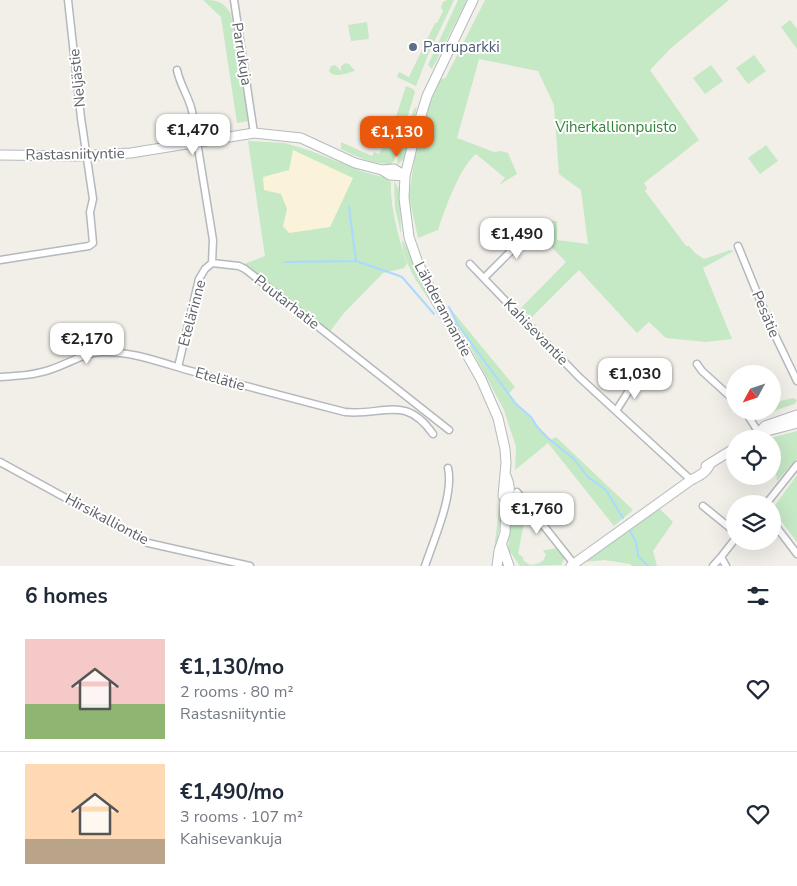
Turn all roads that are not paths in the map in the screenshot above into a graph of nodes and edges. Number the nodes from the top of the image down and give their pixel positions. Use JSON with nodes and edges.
{"nodes":[{"id":1,"x":68,"y":0,"type":"edge"},
{"id":2,"x":473,"y":0,"type":"edge"},
{"id":3,"x":233,"y":2,"type":"edge"},
{"id":4,"x":177,"y":70,"type":"dead end"},
{"id":5,"x":254,"y":133,"type":"junction"},
{"id":6,"x":197,"y":143,"type":"junction"},
{"id":7,"x":0,"y":155,"type":"edge"},
{"id":8,"x":86,"y":156,"type":"junction"},
{"id":9,"x":405,"y":176,"type":"junction"},
{"id":10,"x":531,"y":227,"type":"dead end"},
{"id":11,"x":738,"y":246,"type":"dead end"},
{"id":12,"x":0,"y":260,"type":"edge"},
{"id":13,"x":212,"y":263,"type":"junction"},
{"id":14,"x":470,"y":264,"type":"dead end"},
{"id":15,"x":484,"y":278,"type":"junction"},
{"id":16,"x":697,"y":364,"type":"dead end"},
{"id":17,"x":178,"y":367,"type":"junction"},
{"id":18,"x":0,"y":377,"type":"edge"},
{"id":19,"x":637,"y":378,"type":"dead end"},
{"id":20,"x":797,"y":381,"type":"edge"},
{"id":21,"x":726,"y":393,"type":"edge"},
{"id":22,"x":616,"y":411,"type":"junction"},
{"id":23,"x":797,"y":416,"type":"edge"},
{"id":24,"x":797,"y":423,"type":"edge"},
{"id":25,"x":449,"y":430,"type":"dead end"},
{"id":26,"x":762,"y":430,"type":"edge"},
{"id":27,"x":770,"y":430,"type":"edge"},
{"id":28,"x":433,"y":434,"type":"dead end"},
{"id":29,"x":726,"y":454,"type":"edge"},
{"id":30,"x":0,"y":462,"type":"edge"},
{"id":31,"x":797,"y":465,"type":"edge"},
{"id":32,"x":448,"y":468,"type":"dead end"},
{"id":33,"x":691,"y":480,"type":"junction"},
{"id":34,"x":517,"y":492,"type":"dead end"},
{"id":35,"x":773,"y":495,"type":"edge"},
{"id":36,"x":703,"y":506,"type":"dead end"},
{"id":37,"x":726,"y":525,"type":"edge"},
{"id":38,"x":781,"y":533,"type":"edge"},
{"id":39,"x":502,"y":546,"type":"junction"},
{"id":40,"x":726,"y":550,"type":"edge"},
{"id":41,"x":797,"y":554,"type":"edge"},
{"id":42,"x":721,"y":557,"type":"junction"},
{"id":43,"x":572,"y":565,"type":"edge"},
{"id":44,"x":250,"y":566,"type":"edge"},
{"id":45,"x":425,"y":566,"type":"edge"},
{"id":46,"x":497,"y":566,"type":"edge"},
{"id":47,"x":509,"y":566,"type":"edge"},
{"id":48,"x":713,"y":566,"type":"edge"},
{"id":49,"x":726,"y":566,"type":"edge"}],
"edges":[{"from":1,"to":8,"type":"street","name":"Neljästie"},
{"from":2,"to":9,"type":"street","name":"Lähderannantie"},
{"from":3,"to":5,"type":"street","name":"Parrukuja"},
{"from":4,"to":6,"type":"street"},
{"from":5,"to":6,"type":"street","name":"Rastasniityntie"},
{"from":5,"to":9,"type":"street","name":"Rastasniityntie"},
{"from":6,"to":8,"type":"street","name":"Rastasniityntie"},
{"from":6,"to":13,"type":"street"},
{"from":7,"to":8,"type":"street","name":"Rastasniityntie"},
{"from":8,"to":12,"type":"street","name":"Neljästie"},
{"from":9,"to":39,"type":"street","name":"Lähderannantie"},
{"from":10,"to":15,"type":"street"},
{"from":11,"to":20,"type":"street","name":"Pesätie"},
{"from":13,"to":17,"type":"street","name":"Etelärinne"},
{"from":13,"to":25,"type":"street","name":"Puutarhatie"},
{"from":14,"to":15,"type":"street","name":"Kahisevantie"},
{"from":15,"to":22,"type":"street","name":"Kahisevantie"},
{"from":16,"to":21,"type":"street"},
{"from":17,"to":18,"type":"street","name":"Etelätie"},
{"from":17,"to":28,"type":"street","name":"Etelätie"},
{"from":19,"to":22,"type":"street"},
{"from":22,"to":33,"type":"street","name":"Kahisevantie"},
{"from":23,"to":26,"type":"street"},
{"from":24,"to":27,"type":"street"},
{"from":29,"to":33,"type":"street"},
{"from":30,"to":44,"type":"street","name":"Hirsikalliontie"},
{"from":31,"to":35,"type":"street"},
{"from":32,"to":45,"type":"street"},
{"from":33,"to":43,"type":"street"},
{"from":34,"to":43,"type":"street"},
{"from":36,"to":37,"type":"street"},
{"from":38,"to":41,"type":"street"},
{"from":39,"to":46,"type":"street","name":"Lähderannantie"},
{"from":39,"to":47,"type":"street","name":"Lähderannantie"},
{"from":40,"to":42,"type":"street"},
{"from":42,"to":48,"type":"street"},
{"from":42,"to":49,"type":"street"}]}
